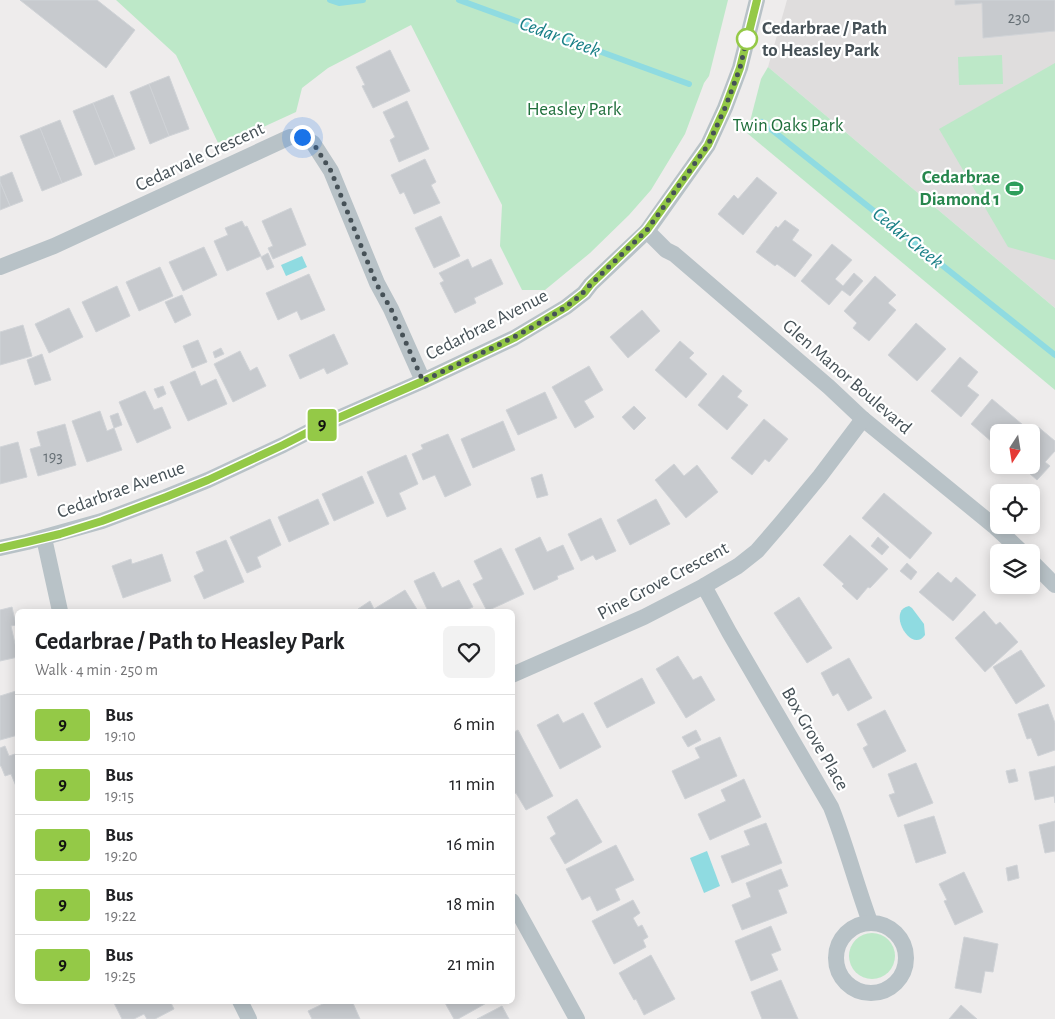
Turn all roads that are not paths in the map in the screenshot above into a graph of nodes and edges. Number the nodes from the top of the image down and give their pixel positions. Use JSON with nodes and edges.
{"nodes":[{"id":1,"x":757,"y":0,"type":"edge"},
{"id":2,"x":647,"y":230,"type":"junction"},
{"id":3,"x":0,"y":267,"type":"edge"},
{"id":4,"x":423,"y":381,"type":"junction"},
{"id":5,"x":863,"y":419,"type":"junction"},
{"id":6,"x":44,"y":538,"type":"junction"},
{"id":7,"x":1013,"y":544,"type":"edge"},
{"id":8,"x":0,"y":548,"type":"edge"},
{"id":9,"x":1040,"y":570,"type":"edge"},
{"id":10,"x":704,"y":586,"type":"junction"},
{"id":11,"x":1055,"y":586,"type":"edge"},
{"id":12,"x":60,"y":609,"type":"edge"},
{"id":13,"x":515,"y":674,"type":"edge"},
{"id":14,"x":515,"y":906,"type":"edge"},
{"id":15,"x":870,"y":922,"type":"junction"},
{"id":16,"x":242,"y":1004,"type":"edge"},
{"id":17,"x":249,"y":1019,"type":"edge"},
{"id":18,"x":577,"y":1019,"type":"edge"}],
"edges":[{"from":1,"to":2,"type":"street","name":"Cedarbrae Avenue"},
{"from":2,"to":4,"type":"street","name":"Cedarbrae Avenue"},
{"from":2,"to":5,"type":"street","name":"Glen Manor Boulevard"},
{"from":3,"to":4,"type":"street","name":"Cedarvale Crescent"},
{"from":4,"to":6,"type":"street","name":"Cedarbrae Avenue"},
{"from":5,"to":7,"type":"street","name":"Glen Manor Boulevard"},
{"from":5,"to":10,"type":"street","name":"Pine Grove Crescent"},
{"from":6,"to":8,"type":"street","name":"Cedarbrae Avenue"},
{"from":6,"to":12,"type":"street"},
{"from":9,"to":11,"type":"street"},
{"from":10,"to":13,"type":"street","name":"Pine Grove Crescent"},
{"from":10,"to":15,"type":"street","name":"Box Grove Place"},
{"from":14,"to":18,"type":"street"},
{"from":15,"to":15,"type":"street"},
{"from":16,"to":17,"type":"street"}]}
